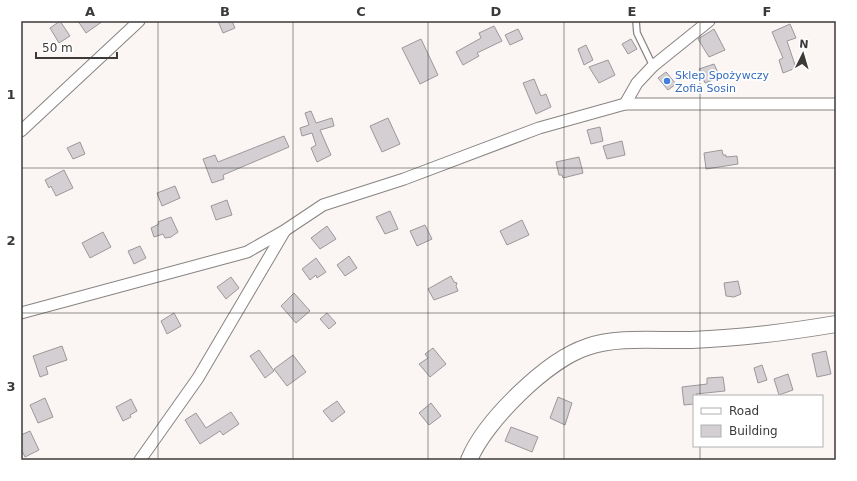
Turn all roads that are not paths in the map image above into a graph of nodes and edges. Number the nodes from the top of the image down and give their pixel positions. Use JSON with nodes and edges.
{"nodes":[{"id":1,"x":139,"y":21,"type":"edge"},
{"id":2,"x":636,"y":21,"type":"edge"},
{"id":3,"x":709,"y":21,"type":"edge"},
{"id":4,"x":653,"y":66,"type":"junction"},
{"id":5,"x":625,"y":104,"type":"junction"},
{"id":6,"x":836,"y":104,"type":"edge"},
{"id":7,"x":21,"y":131,"type":"edge"},
{"id":8,"x":284,"y":231,"type":"junction"},
{"id":9,"x":21,"y":313,"type":"edge"},
{"id":10,"x":836,"y":324,"type":"edge"},
{"id":11,"x":140,"y":460,"type":"edge"},
{"id":12,"x":469,"y":460,"type":"edge"}],
"edges":[{"from":1,"to":7,"type":"street"},
{"from":2,"to":4,"type":"lane"},
{"from":3,"to":4,"type":"street"},
{"from":4,"to":5,"type":"street"},
{"from":5,"to":6,"type":"street"},
{"from":5,"to":8,"type":"street"},
{"from":8,"to":9,"type":"street"},
{"from":8,"to":11,"type":"street"},
{"from":10,"to":12,"type":"street"}]}
